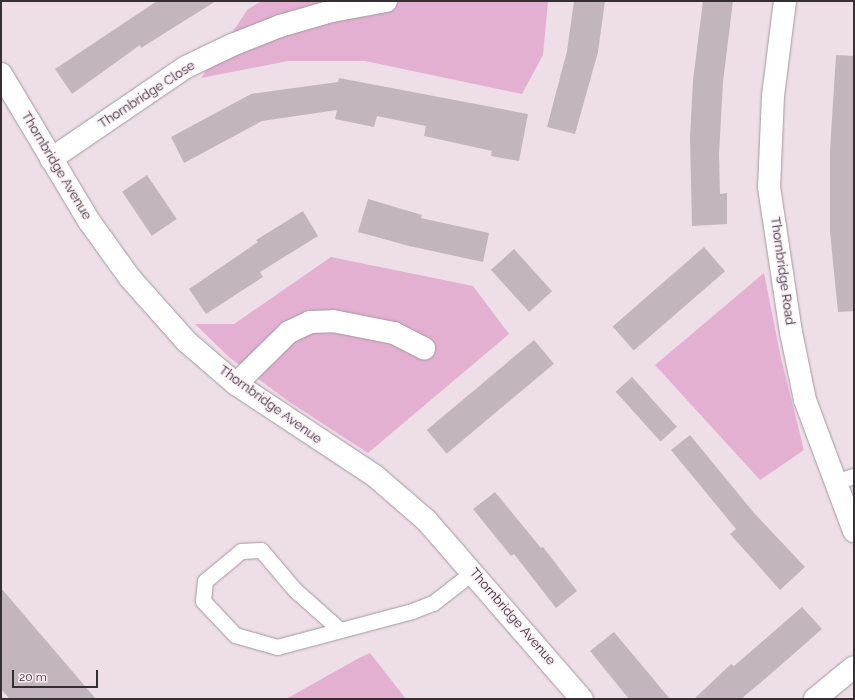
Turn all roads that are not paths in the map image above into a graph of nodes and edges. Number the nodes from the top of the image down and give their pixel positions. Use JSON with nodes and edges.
{"nodes":[{"id":1,"x":386,"y":1,"type":"edge"},
{"id":2,"x":785,"y":1,"type":"edge"},
{"id":3,"x":1,"y":74,"type":"edge"},
{"id":4,"x":51,"y":159,"type":"junction"},
{"id":5,"x":424,"y":348,"type":"dead end"},
{"id":6,"x":236,"y":384,"type":"junction"},
{"id":7,"x":844,"y":479,"type":"edge"},
{"id":8,"x":854,"y":531,"type":"edge"},
{"id":9,"x":473,"y":572,"type":"junction"},
{"id":10,"x":340,"y":630,"type":"junction"},
{"id":11,"x":854,"y":668,"type":"edge"},
{"id":12,"x":582,"y":699,"type":"edge"},
{"id":13,"x":815,"y":699,"type":"edge"}],
"edges":[{"from":1,"to":4,"type":"street","name":"Thornbridge Close"},
{"from":2,"to":7,"type":"street","name":"Thornbridge Road"},
{"from":3,"to":4,"type":"street","name":"Thornbridge Avenue"},
{"from":4,"to":6,"type":"street","name":"Thornbridge Avenue"},
{"from":5,"to":6,"type":"street"},
{"from":6,"to":9,"type":"street","name":"Thornbridge Avenue"},
{"from":7,"to":8,"type":"street","name":"Thornbridge Road"},
{"from":9,"to":10,"type":"lane"},
{"from":9,"to":12,"type":"street","name":"Thornbridge Avenue"},
{"from":10,"to":10,"type":"lane"},
{"from":11,"to":13,"type":"street"}]}
